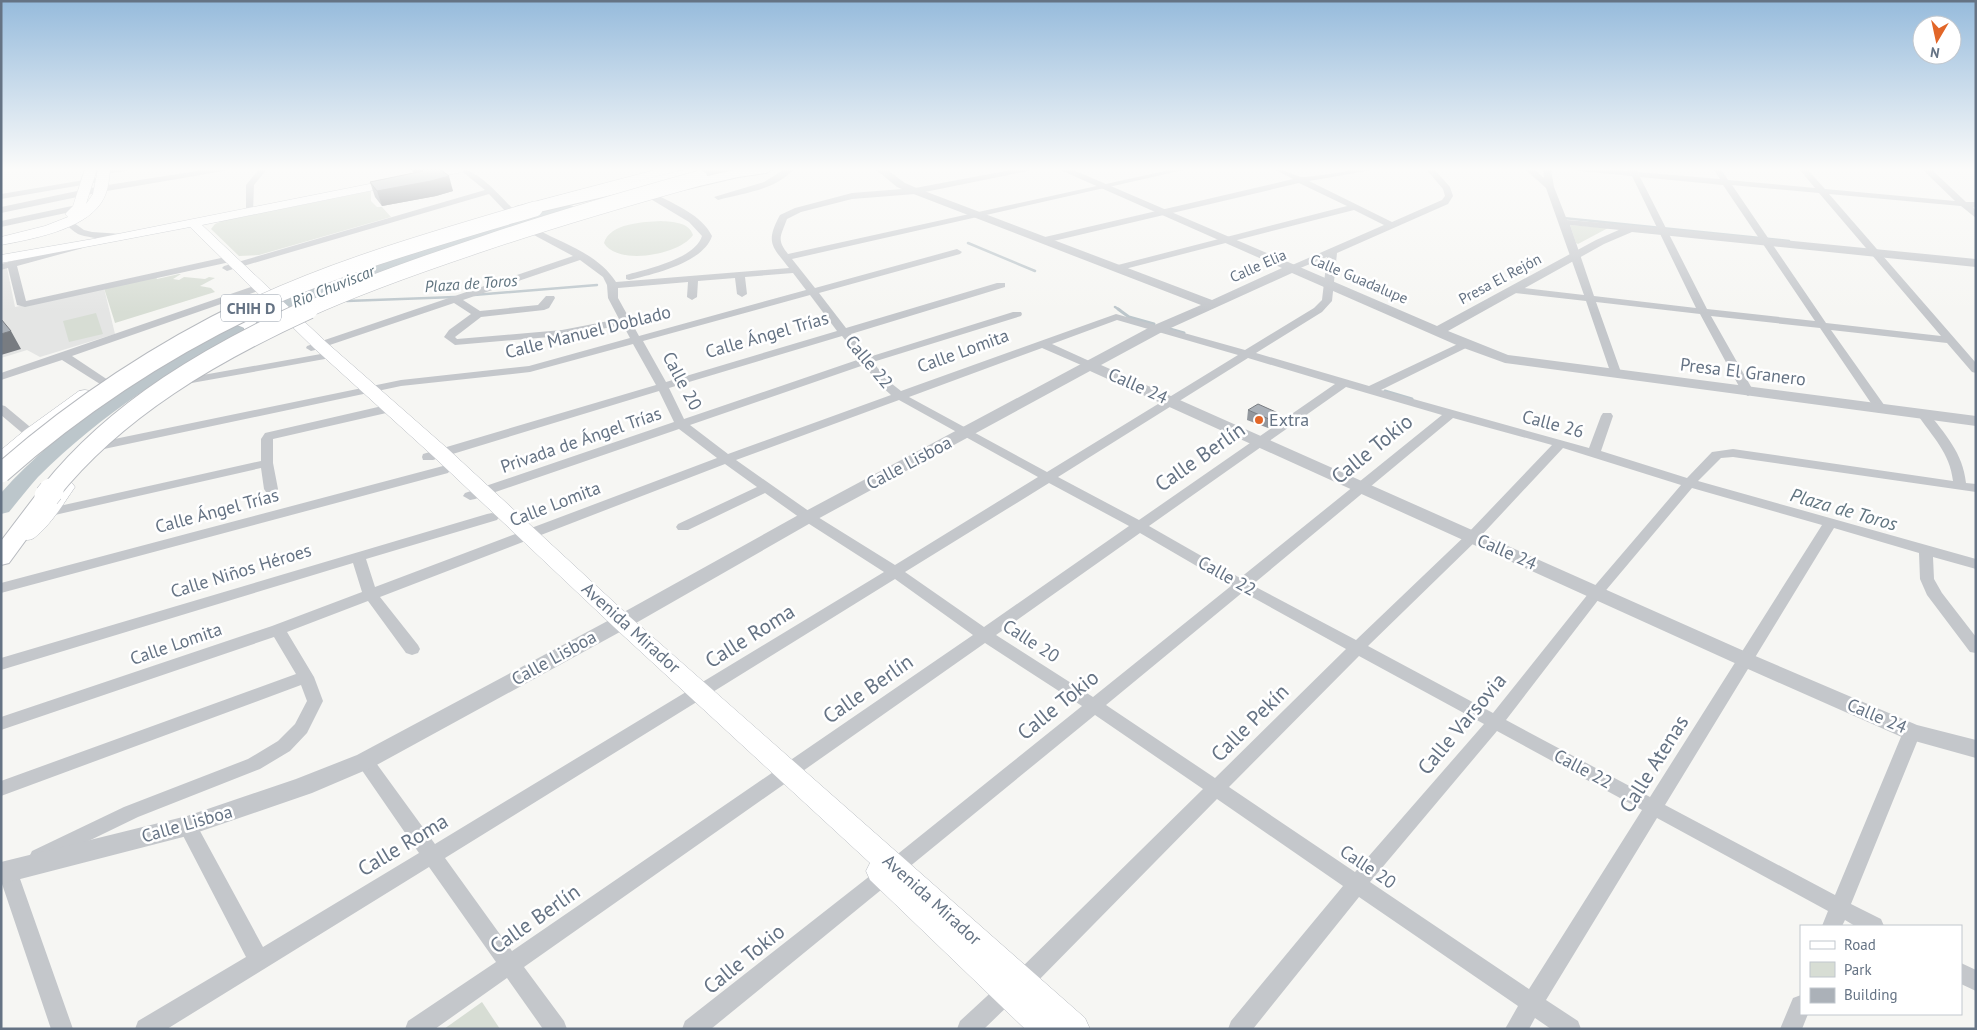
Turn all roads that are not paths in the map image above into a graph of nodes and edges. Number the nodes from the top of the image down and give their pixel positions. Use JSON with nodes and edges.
{"nodes":[{"id":1,"x":35,"y":217,"type":"edge"},
{"id":2,"x":62,"y":217,"type":"edge"},
{"id":3,"x":75,"y":217,"type":"edge"},
{"id":4,"x":223,"y":217,"type":"edge"},
{"id":5,"x":393,"y":217,"type":"edge"},
{"id":6,"x":495,"y":217,"type":"edge"},
{"id":7,"x":509,"y":217,"type":"edge"},
{"id":8,"x":567,"y":217,"type":"edge"},
{"id":9,"x":584,"y":217,"type":"edge"},
{"id":10,"x":688,"y":217,"type":"edge"},
{"id":11,"x":784,"y":217,"type":"edge"},
{"id":12,"x":970,"y":217,"type":"edge"},
{"id":13,"x":984,"y":217,"type":"edge"},
{"id":14,"x":1142,"y":217,"type":"edge"},
{"id":15,"x":1176,"y":217,"type":"edge"},
{"id":16,"x":1316,"y":217,"type":"edge"},
{"id":17,"x":1375,"y":217,"type":"edge"},
{"id":18,"x":1414,"y":217,"type":"edge"},
{"id":19,"x":1562,"y":217,"type":"edge"},
{"id":20,"x":1657,"y":217,"type":"edge"},
{"id":21,"x":1749,"y":217,"type":"edge"},
{"id":22,"x":1844,"y":217,"type":"edge"},
{"id":23,"x":67,"y":222,"type":"junction"},
{"id":24,"x":1564,"y":222,"type":"junction"},
{"id":25,"x":1,"y":224,"type":"edge"},
{"id":26,"x":187,"y":224,"type":"junction"},
{"id":27,"x":1393,"y":226,"type":"junction"},
{"id":28,"x":1630,"y":228,"type":"junction"},
{"id":29,"x":535,"y":232,"type":"junction"},
{"id":30,"x":1664,"y":232,"type":"junction"},
{"id":31,"x":122,"y":237,"type":"junction"},
{"id":32,"x":1,"y":238,"type":"edge"},
{"id":33,"x":1045,"y":240,"type":"junction"},
{"id":34,"x":1228,"y":240,"type":"junction"},
{"id":35,"x":1,"y":242,"type":"edge"},
{"id":36,"x":1766,"y":242,"type":"junction"},
{"id":37,"x":1332,"y":250,"type":"junction"},
{"id":38,"x":957,"y":252,"type":"dead end"},
{"id":39,"x":1874,"y":252,"type":"junction"},
{"id":40,"x":581,"y":256,"type":"junction"},
{"id":41,"x":1575,"y":257,"type":"junction"},
{"id":42,"x":785,"y":258,"type":"junction"},
{"id":43,"x":7,"y":262,"type":"edge"},
{"id":44,"x":228,"y":263,"type":"junction"},
{"id":45,"x":1976,"y":263,"type":"edge"},
{"id":46,"x":1,"y":266,"type":"edge"},
{"id":47,"x":1117,"y":268,"type":"junction"},
{"id":48,"x":1293,"y":268,"type":"junction"},
{"id":49,"x":794,"y":270,"type":"junction"},
{"id":50,"x":740,"y":274,"type":"junction"},
{"id":51,"x":693,"y":278,"type":"junction"},
{"id":52,"x":611,"y":283,"type":"junction"},
{"id":53,"x":1329,"y":284,"type":"junction"},
{"id":54,"x":1002,"y":285,"type":"dead end"},
{"id":55,"x":812,"y":290,"type":"junction"},
{"id":56,"x":1515,"y":290,"type":"junction"},
{"id":57,"x":742,"y":294,"type":"dead end"},
{"id":58,"x":692,"y":297,"type":"dead end"},
{"id":59,"x":550,"y":298,"type":"dead end"},
{"id":60,"x":1590,"y":298,"type":"junction"},
{"id":61,"x":455,"y":299,"type":"junction"},
{"id":62,"x":1212,"y":304,"type":"junction"},
{"id":63,"x":272,"y":305,"type":"junction"},
{"id":64,"x":1703,"y":311,"type":"junction"},
{"id":65,"x":478,"y":314,"type":"junction"},
{"id":66,"x":1016,"y":314,"type":"dead end"},
{"id":67,"x":1121,"y":318,"type":"joint"},
{"id":68,"x":626,"y":321,"type":"junction"},
{"id":69,"x":208,"y":323,"type":"junction"},
{"id":70,"x":1824,"y":324,"type":"junction"},
{"id":71,"x":1157,"y":329,"type":"junction"},
{"id":72,"x":1438,"y":331,"type":"junction"},
{"id":73,"x":844,"y":332,"type":"junction"},
{"id":74,"x":252,"y":334,"type":"junction"},
{"id":75,"x":637,"y":339,"type":"junction"},
{"id":76,"x":1950,"y":340,"type":"junction"},
{"id":77,"x":1043,"y":344,"type":"junction"},
{"id":78,"x":1466,"y":344,"type":"junction"},
{"id":79,"x":321,"y":351,"type":"junction"},
{"id":80,"x":1246,"y":354,"type":"junction"},
{"id":81,"x":64,"y":356,"type":"junction"},
{"id":82,"x":1505,"y":358,"type":"joint"},
{"id":83,"x":866,"y":361,"type":"junction"},
{"id":84,"x":1092,"y":366,"type":"junction"},
{"id":85,"x":1976,"y":370,"type":"edge"},
{"id":86,"x":1616,"y":375,"type":"junction"},
{"id":87,"x":1,"y":377,"type":"edge"},
{"id":88,"x":186,"y":381,"type":"junction"},
{"id":89,"x":104,"y":382,"type":"junction"},
{"id":90,"x":1344,"y":383,"type":"junction"},
{"id":91,"x":662,"y":386,"type":"junction"},
{"id":92,"x":363,"y":390,"type":"junction"},
{"id":93,"x":1371,"y":390,"type":"junction"},
{"id":94,"x":1748,"y":392,"type":"junction"},
{"id":95,"x":898,"y":395,"type":"junction"},
{"id":96,"x":1172,"y":401,"type":"junction"},
{"id":97,"x":1,"y":409,"type":"edge"},
{"id":98,"x":384,"y":409,"type":"junction"},
{"id":99,"x":1881,"y":409,"type":"junction"},
{"id":100,"x":1451,"y":414,"type":"junction"},
{"id":101,"x":1923,"y":414,"type":"junction"},
{"id":102,"x":1607,"y":416,"type":"dead end"},
{"id":103,"x":1976,"y":421,"type":"edge"},
{"id":104,"x":681,"y":424,"type":"junction"},
{"id":105,"x":966,"y":433,"type":"junction"},
{"id":106,"x":30,"y":434,"type":"junction"},
{"id":107,"x":1262,"y":442,"type":"junction"},
{"id":108,"x":1560,"y":444,"type":"junction"},
{"id":109,"x":104,"y":445,"type":"junction"},
{"id":110,"x":1594,"y":453,"type":"junction"},
{"id":111,"x":727,"y":459,"type":"junction"},
{"id":112,"x":1,"y":460,"type":"edge"},
{"id":113,"x":437,"y":460,"type":"junction"},
{"id":114,"x":267,"y":463,"type":"junction"},
{"id":115,"x":1,"y":473,"type":"edge"},
{"id":116,"x":1048,"y":478,"type":"junction"},
{"id":117,"x":1689,"y":483,"type":"junction"},
{"id":118,"x":1362,"y":486,"type":"junction"},
{"id":119,"x":1960,"y":486,"type":"junction"},
{"id":120,"x":767,"y":487,"type":"junction"},
{"id":121,"x":1976,"y":488,"type":"edge"},
{"id":122,"x":271,"y":489,"type":"dead end"},
{"id":123,"x":476,"y":494,"type":"junction"},
{"id":124,"x":47,"y":504,"type":"junction"},
{"id":125,"x":492,"y":517,"type":"junction"},
{"id":126,"x":808,"y":517,"type":"junction"},
{"id":127,"x":1830,"y":523,"type":"junction"},
{"id":128,"x":683,"y":526,"type":"dead end"},
{"id":129,"x":1139,"y":526,"type":"junction"},
{"id":130,"x":1473,"y":536,"type":"junction"},
{"id":131,"x":524,"y":537,"type":"junction"},
{"id":132,"x":1926,"y":550,"type":"junction"},
{"id":133,"x":2,"y":555,"type":"edge"},
{"id":134,"x":358,"y":556,"type":"junction"},
{"id":135,"x":1976,"y":564,"type":"edge"},
{"id":136,"x":895,"y":572,"type":"junction"},
{"id":137,"x":1241,"y":584,"type":"junction"},
{"id":138,"x":1,"y":588,"type":"edge"},
{"id":139,"x":1597,"y":592,"type":"junction"},
{"id":140,"x":370,"y":594,"type":"junction"},
{"id":141,"x":617,"y":624,"type":"junction"},
{"id":142,"x":278,"y":630,"type":"junction"},
{"id":143,"x":984,"y":635,"type":"junction"},
{"id":144,"x":1358,"y":647,"type":"junction"},
{"id":145,"x":1976,"y":648,"type":"edge"},
{"id":146,"x":412,"y":649,"type":"dead end"},
{"id":147,"x":1746,"y":660,"type":"junction"},
{"id":148,"x":1,"y":664,"type":"edge"},
{"id":149,"x":306,"y":677,"type":"junction"},
{"id":150,"x":697,"y":695,"type":"junction"},
{"id":151,"x":1093,"y":705,"type":"junction"},
{"id":152,"x":1495,"y":722,"type":"junction"},
{"id":153,"x":1,"y":724,"type":"edge"},
{"id":154,"x":1912,"y":732,"type":"junction"},
{"id":155,"x":1976,"y":748,"type":"edge"},
{"id":156,"x":365,"y":761,"type":"junction"},
{"id":157,"x":784,"y":775,"type":"junction"},
{"id":158,"x":1216,"y":788,"type":"junction"},
{"id":159,"x":1,"y":789,"type":"edge"},
{"id":160,"x":1654,"y":807,"type":"junction"},
{"id":161,"x":187,"y":826,"type":"junction"},
{"id":162,"x":431,"y":855,"type":"junction"},
{"id":163,"x":891,"y":871,"type":"junction"},
{"id":164,"x":4,"y":873,"type":"edge"},
{"id":165,"x":1357,"y":884,"type":"junction"},
{"id":166,"x":1839,"y":908,"type":"junction"},
{"id":167,"x":1832,"y":925,"type":"edge"},
{"id":168,"x":1872,"y":925,"type":"edge"},
{"id":169,"x":259,"y":960,"type":"junction"},
{"id":170,"x":509,"y":964,"type":"junction"},
{"id":171,"x":1962,"y":974,"type":"edge"},
{"id":172,"x":1976,"y":981,"type":"edge"},
{"id":173,"x":1014,"y":987,"type":"junction"},
{"id":174,"x":1532,"y":1002,"type":"junction"},
{"id":175,"x":1800,"y":1007,"type":"edge"},
{"id":176,"x":62,"y":1029,"type":"edge"},
{"id":177,"x":146,"y":1029,"type":"edge"},
{"id":178,"x":416,"y":1029,"type":"edge"},
{"id":179,"x":556,"y":1029,"type":"edge"},
{"id":180,"x":693,"y":1029,"type":"edge"},
{"id":181,"x":968,"y":1029,"type":"edge"},
{"id":182,"x":1048,"y":1029,"type":"edge"},
{"id":183,"x":1074,"y":1029,"type":"edge"},
{"id":184,"x":1240,"y":1029,"type":"edge"},
{"id":185,"x":1516,"y":1029,"type":"edge"},
{"id":186,"x":1570,"y":1029,"type":"edge"},
{"id":187,"x":1791,"y":1029,"type":"edge"}],
"edges":[{"from":1,"to":25,"type":"street"},
{"from":2,"to":32,"type":"main road"},
{"from":3,"to":23,"type":"main road"},
{"from":4,"to":26,"type":"main road"},
{"from":5,"to":44,"type":"street"},
{"from":6,"to":63,"type":"main road"},
{"from":7,"to":115,"type":"main road","number":"CHIH D","bridge":true},
{"from":8,"to":124,"type":"main road","number":"CHIH D","bridge":true},
{"from":9,"to":29,"type":"main road"},
{"from":10,"to":52,"type":"street"},
{"from":11,"to":42,"type":"street","name":"Calle 22"},
{"from":12,"to":42,"type":"street"},
{"from":13,"to":33,"type":"street"},
{"from":14,"to":33,"type":"street"},
{"from":15,"to":34,"type":"street","name":"Calle Guadalupe"},
{"from":16,"to":34,"type":"street"},
{"from":17,"to":27,"type":"street"},
{"from":18,"to":27,"type":"street","name":"Calle Elia"},
{"from":19,"to":24,"type":"street"},
{"from":20,"to":30,"type":"street"},
{"from":21,"to":36,"type":"street"},
{"from":22,"to":39,"type":"street"},
{"from":23,"to":31,"type":"street"},
{"from":23,"to":35,"type":"main road"},
{"from":24,"to":28,"type":"street"},
{"from":24,"to":41,"type":"street"},
{"from":26,"to":31,"type":"main road"},
{"from":26,"to":44,"type":"main road","name":"Avenida Mirador"},
{"from":27,"to":37,"type":"street","name":"Calle Elia"},
{"from":28,"to":30,"type":"street"},
{"from":28,"to":41,"type":"street","name":"Presa El Rejón"},
{"from":29,"to":40,"type":"street","name":"Calle 20"},
{"from":29,"to":63,"type":"main road"},
{"from":30,"to":36,"type":"street"},
{"from":30,"to":64,"type":"street"},
{"from":31,"to":43,"type":"main road"},
{"from":33,"to":47,"type":"street"},
{"from":34,"to":47,"type":"street"},
{"from":34,"to":48,"type":"street","name":"Calle Guadalupe"},
{"from":36,"to":39,"type":"street"},
{"from":36,"to":70,"type":"street"},
{"from":37,"to":48,"type":"street","name":"Calle Elia"},
{"from":37,"to":53,"type":"street","name":"Calle Roma"},
{"from":38,"to":55,"type":"street","name":"Calle Manuel Doblado"},
{"from":39,"to":45,"type":"street"},
{"from":39,"to":76,"type":"street"},
{"from":40,"to":52,"type":"street","name":"Calle 20"},
{"from":40,"to":61,"type":"street"},
{"from":41,"to":56,"type":"street","name":"Presa El Rejón"},
{"from":41,"to":60,"type":"street"},
{"from":42,"to":49,"type":"street","name":"Calle 22"},
{"from":43,"to":44,"type":"street"},
{"from":43,"to":46,"type":"street"},
{"from":44,"to":63,"type":"main road","name":"Avenida Mirador"},
{"from":47,"to":62,"type":"street"},
{"from":48,"to":53,"type":"street","name":"Calle Guadalupe"},
{"from":48,"to":62,"type":"street","name":"Calle Elia"},
{"from":49,"to":50,"type":"street"},
{"from":49,"to":55,"type":"street","name":"Calle 22"},
{"from":50,"to":51,"type":"street"},
{"from":50,"to":57,"type":"street"},
{"from":51,"to":52,"type":"street"},
{"from":51,"to":58,"type":"street"},
{"from":52,"to":68,"type":"street","name":"Calle 20"},
{"from":53,"to":72,"type":"street","name":"Calle Guadalupe"},
{"from":53,"to":80,"type":"street","name":"Calle Roma"},
{"from":54,"to":73,"type":"street","name":"Calle Ángel Trías"},
{"from":55,"to":73,"type":"street","name":"Calle 22"},
{"from":55,"to":75,"type":"street","name":"Calle Manuel Doblado"},
{"from":56,"to":60,"type":"street"},
{"from":56,"to":72,"type":"street","name":"Presa El Rejón"},
{"from":59,"to":65,"type":"street"},
{"from":60,"to":64,"type":"street"},
{"from":60,"to":86,"type":"street"},
{"from":61,"to":65,"type":"street"},
{"from":61,"to":79,"type":"street"},
{"from":62,"to":71,"type":"street","name":"Calle Elia"},
{"from":63,"to":69,"type":"main road"},
{"from":63,"to":74,"type":"main road"},
{"from":63,"to":79,"type":"main road","name":"Avenida Mirador"},
{"from":63,"to":81,"type":"street"},
{"from":64,"to":70,"type":"street"},
{"from":64,"to":94,"type":"street"},
{"from":65,"to":68,"type":"street"},
{"from":66,"to":83,"type":"street","name":"Privada de Ángel Trías"},
{"from":67,"to":71,"type":"street","name":"Calle 26"},
{"from":67,"to":77,"type":"street","name":"Calle Lomita"},
{"from":68,"to":75,"type":"street","name":"Calle 20"},
{"from":69,"to":74,"type":"main road"},
{"from":69,"to":89,"type":"main road"},
{"from":70,"to":76,"type":"street"},
{"from":70,"to":99,"type":"street"},
{"from":71,"to":80,"type":"street","name":"Calle 26"},
{"from":71,"to":84,"type":"street","name":"Calle Lisboa"},
{"from":72,"to":78,"type":"street","name":"Calle Guadalupe"},
{"from":73,"to":83,"type":"street","name":"Calle 22"},
{"from":73,"to":91,"type":"street","name":"Calle Ángel Trías"},
{"from":74,"to":88,"type":"main road"},
{"from":75,"to":91,"type":"street","name":"Calle 20"},
{"from":75,"to":92,"type":"street","name":"Calle Manuel Doblado"},
{"from":76,"to":85,"type":"street"},
{"from":77,"to":84,"type":"street","name":"Calle 24"},
{"from":77,"to":95,"type":"street","name":"Calle Lomita"},
{"from":78,"to":82,"type":"street","name":"Calle Guadalupe"},
{"from":78,"to":93,"type":"street"},
{"from":79,"to":88,"type":"street"},
{"from":79,"to":92,"type":"main road","name":"Avenida Mirador"},
{"from":80,"to":90,"type":"street","name":"Calle 26"},
{"from":80,"to":96,"type":"street","name":"Calle Roma"},
{"from":81,"to":87,"type":"street"},
{"from":81,"to":89,"type":"street"},
{"from":82,"to":86,"type":"street","name":"Presa El Granero"},
{"from":83,"to":95,"type":"street","name":"Calle 22"},
{"from":83,"to":104,"type":"street","name":"Privada de Ángel Trías"},
{"from":84,"to":96,"type":"street","name":"Calle 24"},
{"from":84,"to":105,"type":"street","name":"Calle Lisboa"},
{"from":86,"to":94,"type":"street","name":"Presa El Granero"},
{"from":88,"to":109,"type":"main road"},
{"from":89,"to":106,"type":"main road"},
{"from":90,"to":93,"type":"street","name":"Calle 26"},
{"from":90,"to":107,"type":"street","name":"Calle Berlín"},
{"from":91,"to":104,"type":"street","name":"Calle 20"},
{"from":91,"to":113,"type":"street","name":"Calle Ángel Trías"},
{"from":92,"to":98,"type":"main road","name":"Avenida Mirador"},
{"from":92,"to":109,"type":"street","name":"Calle Manuel Doblado"},
{"from":93,"to":100,"type":"street","name":"Calle 26"},
{"from":94,"to":99,"type":"street","name":"Presa El Granero"},
{"from":95,"to":105,"type":"street","name":"Calle 22"},
{"from":95,"to":111,"type":"street","name":"Calle Lomita"},
{"from":96,"to":107,"type":"street","name":"Calle 24"},
{"from":96,"to":116,"type":"street","name":"Calle Roma"},
{"from":97,"to":106,"type":"street"},
{"from":98,"to":113,"type":"main road","name":"Avenida Mirador"},
{"from":98,"to":114,"type":"street"},
{"from":99,"to":101,"type":"street","name":"Presa El Granero"},
{"from":100,"to":108,"type":"street","name":"Calle 26"},
{"from":100,"to":118,"type":"street","name":"Calle Tokio"},
{"from":101,"to":103,"type":"street","name":"Presa El Granero"},
{"from":101,"to":119,"type":"street"},
{"from":102,"to":110,"type":"street"},
{"from":104,"to":111,"type":"street","name":"Calle 20"},
{"from":104,"to":123,"type":"street","name":"Privada de Ángel Trías"},
{"from":105,"to":116,"type":"street","name":"Calle 22"},
{"from":105,"to":126,"type":"street","name":"Calle Lisboa"},
{"from":106,"to":112,"type":"main road"},
{"from":107,"to":118,"type":"street","name":"Calle 24"},
{"from":107,"to":129,"type":"street","name":"Calle Berlín"},
{"from":108,"to":110,"type":"street","name":"Calle 26"},
{"from":108,"to":130,"type":"street","name":"Calle Pekín"},
{"from":109,"to":124,"type":"main road"},
{"from":110,"to":117,"type":"street","name":"Calle 26"},
{"from":111,"to":120,"type":"street","name":"Calle 20"},
{"from":111,"to":131,"type":"street","name":"Calle Lomita"},
{"from":113,"to":123,"type":"main road","name":"Avenida Mirador"},
{"from":113,"to":138,"type":"street","name":"Calle Ángel Trías"},
{"from":114,"to":122,"type":"street"},
{"from":114,"to":124,"type":"street"},
{"from":116,"to":129,"type":"street","name":"Calle 22"},
{"from":116,"to":136,"type":"street","name":"Calle Roma"},
{"from":117,"to":119,"type":"street","name":"Calle Varsovia"},
{"from":117,"to":127,"type":"street","name":"Calle 26"},
{"from":117,"to":139,"type":"street","name":"Calle Varsovia"},
{"from":118,"to":130,"type":"street","name":"Calle 24"},
{"from":118,"to":137,"type":"street","name":"Calle Tokio"},
{"from":119,"to":121,"type":"street"},
{"from":120,"to":126,"type":"street","name":"Calle 20"},
{"from":120,"to":128,"type":"street"},
{"from":123,"to":125,"type":"main road","name":"Avenida Mirador"},
{"from":123,"to":131,"type":"main road","name":"Avenida Mirador"},
{"from":124,"to":133,"type":"main road","number":"CHIH D"},
{"from":125,"to":131,"type":"main road","name":"Avenida Mirador"},
{"from":125,"to":134,"type":"street","name":"Calle Niños Héroes"},
{"from":126,"to":136,"type":"street","name":"Calle 20"},
{"from":126,"to":141,"type":"street","name":"Calle Lisboa"},
{"from":127,"to":132,"type":"street","name":"Calle 26"},
{"from":127,"to":147,"type":"street","name":"Calle Atenas"},
{"from":129,"to":137,"type":"street","name":"Calle 22"},
{"from":129,"to":143,"type":"street","name":"Calle Berlín"},
{"from":130,"to":139,"type":"street","name":"Calle 24"},
{"from":130,"to":144,"type":"street","name":"Calle Pekín"},
{"from":131,"to":140,"type":"street","name":"Calle Lomita"},
{"from":131,"to":141,"type":"main road","name":"Avenida Mirador"},
{"from":132,"to":135,"type":"street","name":"Calle 26"},
{"from":132,"to":145,"type":"street"},
{"from":134,"to":140,"type":"street"},
{"from":134,"to":148,"type":"street","name":"Calle Niños Héroes"},
{"from":136,"to":143,"type":"street","name":"Calle 20"},
{"from":136,"to":150,"type":"street","name":"Calle Roma"},
{"from":137,"to":144,"type":"street","name":"Calle 22"},
{"from":137,"to":151,"type":"street","name":"Calle Tokio"},
{"from":139,"to":147,"type":"street","name":"Calle 24"},
{"from":139,"to":152,"type":"street","name":"Calle Varsovia"},
{"from":140,"to":142,"type":"street","name":"Calle Lomita"},
{"from":140,"to":146,"type":"street"},
{"from":141,"to":150,"type":"main road","name":"Avenida Mirador"},
{"from":141,"to":156,"type":"street","name":"Calle Lisboa"},
{"from":142,"to":149,"type":"street"},
{"from":142,"to":153,"type":"street","name":"Calle Lomita"},
{"from":143,"to":151,"type":"street","name":"Calle 20"},
{"from":143,"to":157,"type":"street","name":"Calle Berlín"},
{"from":144,"to":152,"type":"street","name":"Calle 22"},
{"from":144,"to":158,"type":"street","name":"Calle Pekín"},
{"from":147,"to":154,"type":"street","name":"Calle 24"},
{"from":147,"to":160,"type":"street","name":"Calle Atenas"},
{"from":149,"to":159,"type":"street"},
{"from":149,"to":164,"type":"street"},
{"from":150,"to":157,"type":"main road","name":"Avenida Mirador"},
{"from":150,"to":162,"type":"street","name":"Calle Roma"},
{"from":151,"to":158,"type":"street","name":"Calle 20"},
{"from":151,"to":163,"type":"street","name":"Calle Tokio"},
{"from":152,"to":160,"type":"street","name":"Calle 22"},
{"from":152,"to":165,"type":"street","name":"Calle Varsovia"},
{"from":154,"to":155,"type":"street","name":"Calle 24"},
{"from":154,"to":166,"type":"street"},
{"from":156,"to":161,"type":"street","name":"Calle Lisboa"},
{"from":156,"to":162,"type":"street"},
{"from":157,"to":163,"type":"main road","name":"Avenida Mirador"},
{"from":157,"to":170,"type":"street","name":"Calle Berlín"},
{"from":158,"to":165,"type":"street","name":"Calle 20"},
{"from":158,"to":173,"type":"street","name":"Calle Pekín"},
{"from":160,"to":166,"type":"street","name":"Calle 22"},
{"from":160,"to":174,"type":"street","name":"Calle Atenas"},
{"from":161,"to":164,"type":"street","name":"Calle Lisboa"},
{"from":161,"to":169,"type":"street"},
{"from":162,"to":169,"type":"street","name":"Calle Roma"},
{"from":162,"to":170,"type":"street"},
{"from":163,"to":173,"type":"main road","name":"Avenida Mirador"},
{"from":163,"to":180,"type":"street","name":"Calle Tokio"},
{"from":164,"to":176,"type":"street"},
{"from":165,"to":174,"type":"street","name":"Calle 20"},
{"from":165,"to":184,"type":"street","name":"Calle Varsovia"},
{"from":166,"to":167,"type":"street"},
{"from":166,"to":168,"type":"street","name":"Calle 22"},
{"from":169,"to":177,"type":"street","name":"Calle Roma"},
{"from":170,"to":178,"type":"street","name":"Calle Berlín"},
{"from":170,"to":179,"type":"street"},
{"from":171,"to":172,"type":"street"},
{"from":173,"to":181,"type":"street","name":"Calle Pekín"},
{"from":173,"to":182,"type":"main road","name":"Avenida Mirador"},
{"from":173,"to":183,"type":"main road","name":"Avenida Mirador"},
{"from":174,"to":185,"type":"street","name":"Calle Atenas"},
{"from":174,"to":186,"type":"street","name":"Calle 20"},
{"from":175,"to":187,"type":"street"}]}
